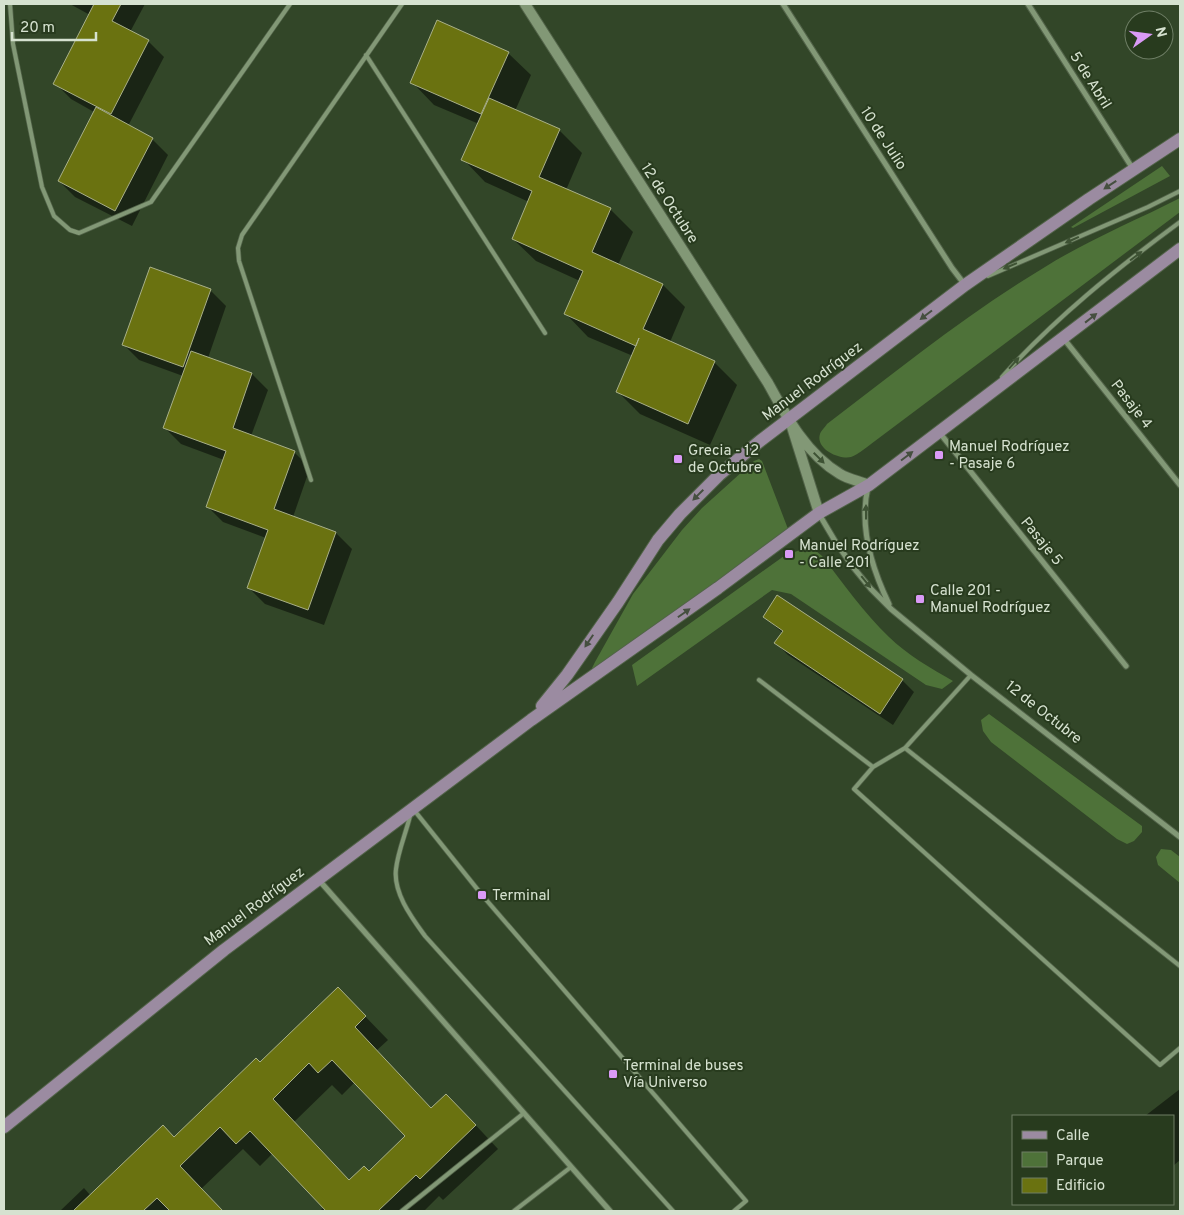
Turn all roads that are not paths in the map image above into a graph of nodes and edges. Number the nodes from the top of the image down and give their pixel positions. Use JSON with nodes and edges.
{"nodes":[{"id":1,"x":10,"y":4,"type":"edge"},
{"id":2,"x":290,"y":4,"type":"edge"},
{"id":3,"x":402,"y":4,"type":"edge"},
{"id":4,"x":525,"y":4,"type":"edge"},
{"id":5,"x":783,"y":4,"type":"edge"},
{"id":6,"x":1028,"y":4,"type":"edge"},
{"id":7,"x":366,"y":55,"type":"junction"},
{"id":8,"x":1180,"y":139,"type":"edge"},
{"id":9,"x":1133,"y":170,"type":"junction"},
{"id":10,"x":1180,"y":190,"type":"edge"},
{"id":11,"x":1180,"y":222,"type":"edge"},
{"id":12,"x":1180,"y":249,"type":"edge"},
{"id":13,"x":965,"y":285,"type":"junction"},
{"id":14,"x":545,"y":333,"type":"dead end"},
{"id":15,"x":1064,"y":338,"type":"junction"},
{"id":16,"x":982,"y":399,"type":"junction"},
{"id":17,"x":789,"y":419,"type":"junction"},
{"id":18,"x":939,"y":432,"type":"junction"},
{"id":19,"x":311,"y":480,"type":"dead end"},
{"id":20,"x":869,"y":485,"type":"junction"},
{"id":21,"x":1180,"y":485,"type":"edge"},
{"id":22,"x":819,"y":513,"type":"junction"},
{"id":23,"x":891,"y":609,"type":"junction"},
{"id":24,"x":1126,"y":666,"type":"dead end"},
{"id":25,"x":971,"y":675,"type":"junction"},
{"id":26,"x":759,"y":680,"type":"dead end"},
{"id":27,"x":531,"y":720,"type":"junction"},
{"id":28,"x":905,"y":748,"type":"junction"},
{"id":29,"x":873,"y":767,"type":"junction"},
{"id":30,"x":412,"y":809,"type":"junction"},
{"id":31,"x":1180,"y":837,"type":"edge"},
{"id":32,"x":318,"y":878,"type":"junction"},
{"id":33,"x":1180,"y":966,"type":"edge"},
{"id":34,"x":1180,"y":1048,"type":"edge"},
{"id":35,"x":524,"y":1113,"type":"junction"},
{"id":36,"x":4,"y":1127,"type":"edge"},
{"id":37,"x":571,"y":1167,"type":"junction"},
{"id":38,"x":402,"y":1211,"type":"edge"},
{"id":39,"x":514,"y":1211,"type":"edge"},
{"id":40,"x":610,"y":1211,"type":"edge"},
{"id":41,"x":673,"y":1211,"type":"edge"},
{"id":42,"x":734,"y":1211,"type":"edge"}],
"edges":[{"from":1,"to":2,"type":"lane"},
{"from":3,"to":7,"type":"lane"},
{"from":4,"to":17,"type":"street","name":"12 de Octubre"},
{"from":5,"to":13,"type":"street","name":"10 de Julio"},
{"from":6,"to":9,"type":"street","name":"5 de Abril"},
{"from":7,"to":14,"type":"lane"},
{"from":7,"to":19,"type":"lane"},
{"from":8,"to":9,"type":"main road","name":"Manuel Rodríguez"},
{"from":9,"to":13,"type":"main road","name":"Manuel Rodríguez","one_way":true},
{"from":10,"to":13,"type":"lane","one_way":true},
{"from":16,"to":11,"type":"lane","one_way":true},
{"from":15,"to":12,"type":"main road","name":"Manuel Rodríguez","one_way":true},
{"from":13,"to":17,"type":"main road","name":"Manuel Rodríguez","one_way":true},
{"from":15,"to":16,"type":"main road","name":"Manuel Rodríguez"},
{"from":15,"to":21,"type":"street","name":"Pasaje 4"},
{"from":16,"to":18,"type":"main road","name":"Manuel Rodríguez"},
{"from":17,"to":20,"type":"street","name":"12 de Octubre","one_way":true},
{"from":17,"to":22,"type":"street","name":"12 de Octubre"},
{"from":17,"to":27,"type":"main road","name":"Manuel Rodríguez","one_way":true},
{"from":20,"to":18,"type":"main road","name":"Manuel Rodríguez","one_way":true},
{"from":18,"to":24,"type":"street","name":"Pasaje 5"},
{"from":20,"to":22,"type":"main road","name":"Manuel Rodríguez"},
{"from":23,"to":20,"type":"street","name":"12 de Octubre","one_way":true},
{"from":22,"to":23,"type":"street","name":"12 de Octubre","one_way":true},
{"from":27,"to":22,"type":"main road","name":"Manuel Rodríguez","one_way":true},
{"from":23,"to":25,"type":"street","name":"12 de Octubre"},
{"from":25,"to":28,"type":"lane"},
{"from":25,"to":31,"type":"street","name":"12 de Octubre"},
{"from":26,"to":29,"type":"lane"},
{"from":27,"to":30,"type":"main road","name":"Manuel Rodríguez"},
{"from":28,"to":29,"type":"lane"},
{"from":28,"to":33,"type":"lane"},
{"from":29,"to":34,"type":"lane"},
{"from":30,"to":32,"type":"main road","name":"Manuel Rodríguez"},
{"from":30,"to":41,"type":"lane"},
{"from":30,"to":42,"type":"lane"},
{"from":32,"to":35,"type":"street"},
{"from":32,"to":36,"type":"main road","name":"Manuel Rodríguez"},
{"from":35,"to":37,"type":"street"},
{"from":35,"to":38,"type":"lane"},
{"from":37,"to":39,"type":"lane"},
{"from":37,"to":40,"type":"street"}]}
